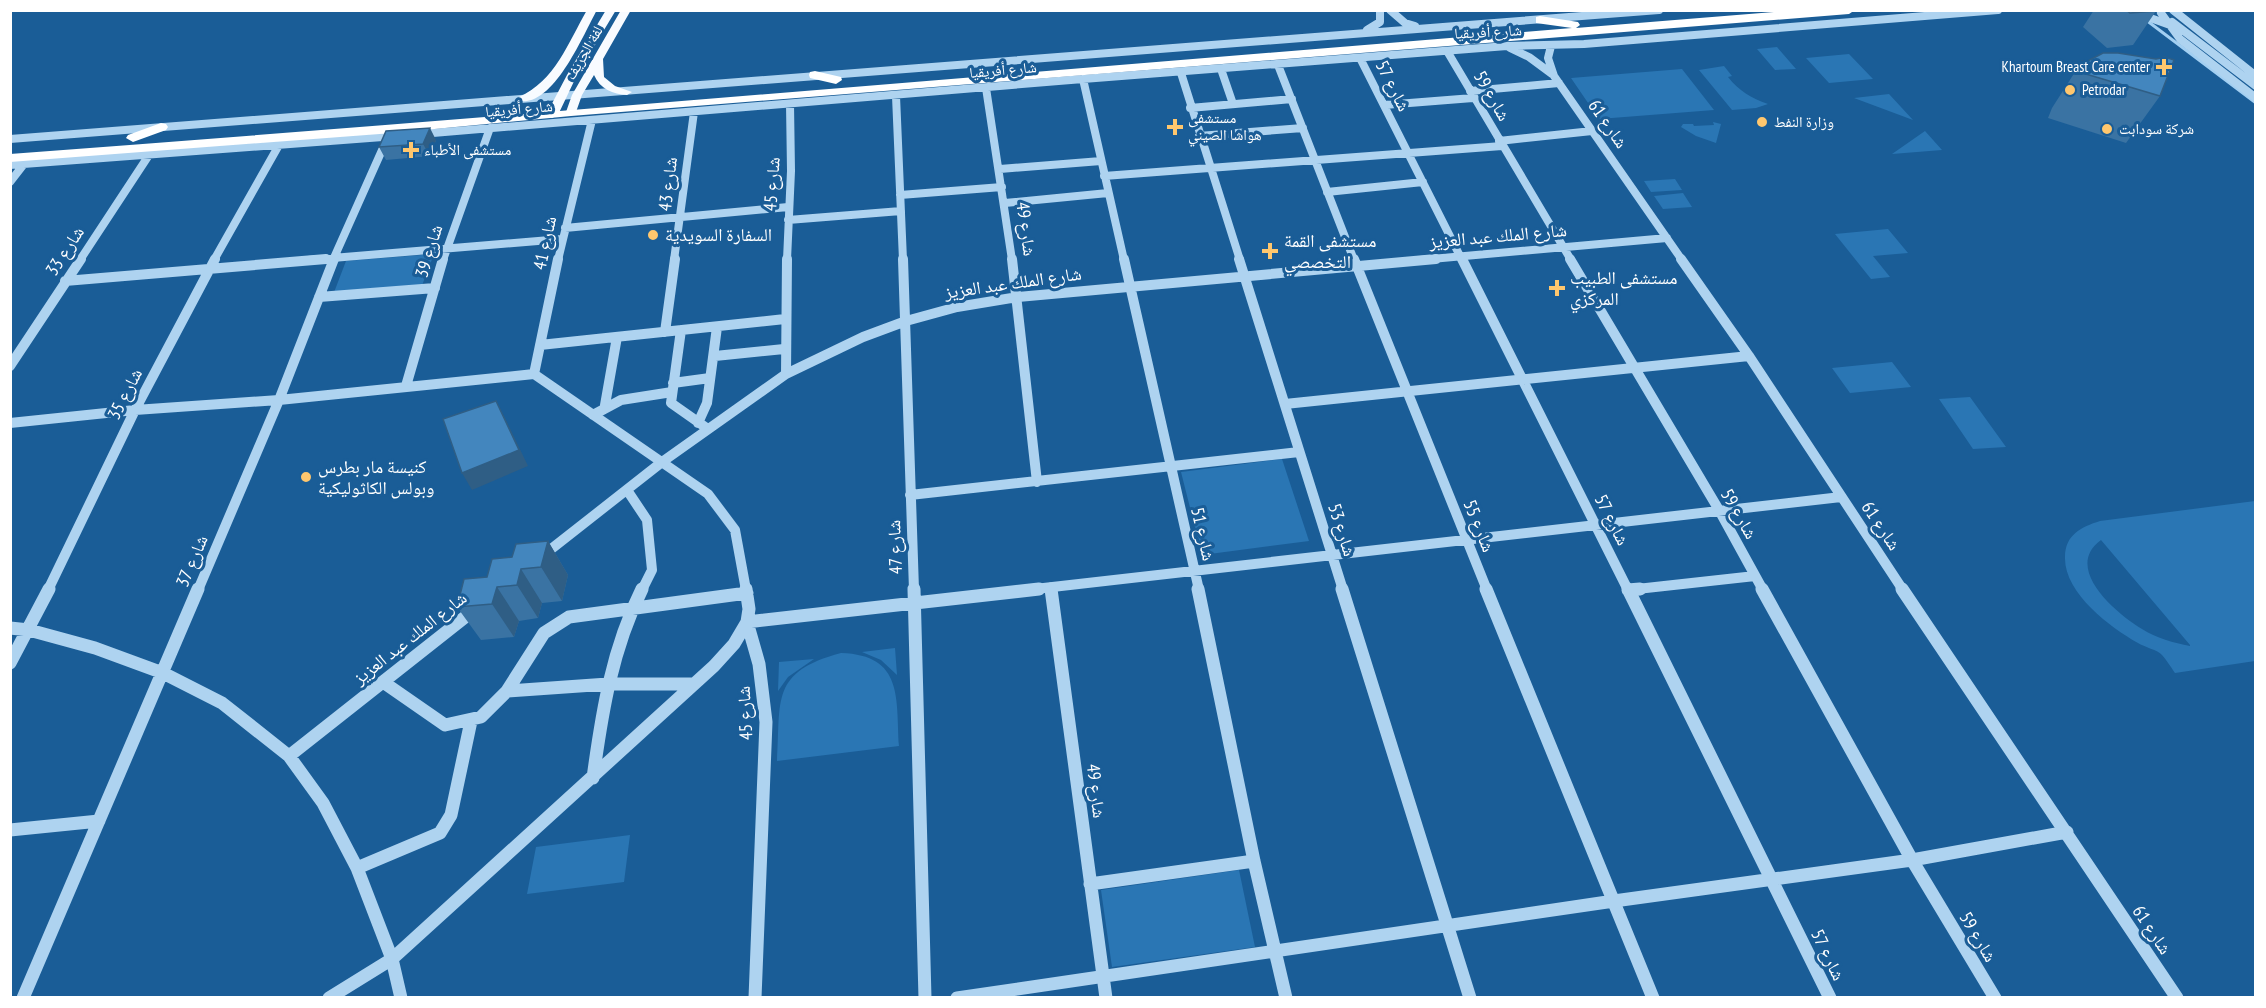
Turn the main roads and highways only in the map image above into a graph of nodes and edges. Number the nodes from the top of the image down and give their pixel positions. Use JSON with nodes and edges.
{"nodes":[{"id":1,"x":592,"y":10,"type":"edge"},
{"id":2,"x":611,"y":10,"type":"edge"},
{"id":3,"x":626,"y":10,"type":"edge"},
{"id":4,"x":1754,"y":10,"type":"edge"},
{"id":5,"x":1849,"y":10,"type":"edge"},
{"id":6,"x":1540,"y":20,"type":"road end"},
{"id":7,"x":1574,"y":25,"type":"junction"},
{"id":8,"x":599,"y":61,"type":"junction"},
{"id":9,"x":1027,"y":71,"type":"junction"},
{"id":10,"x":815,"y":75,"type":"road end"},
{"id":11,"x":835,"y":86,"type":"junction"},
{"id":12,"x":627,"y":92,"type":"road end"},
{"id":13,"x":523,"y":99,"type":"road end"},
{"id":14,"x":816,"y":101,"type":"road end"},
{"id":15,"x":574,"y":104,"type":"junction"},
{"id":16,"x":556,"y":106,"type":"junction"},
{"id":17,"x":161,"y":127,"type":"road end"},
{"id":18,"x":133,"y":138,"type":"junction"},
{"id":19,"x":10,"y":147,"type":"edge"},
{"id":20,"x":79,"y":152,"type":"junction"},
{"id":21,"x":10,"y":158,"type":"edge"},
{"id":22,"x":43,"y":163,"type":"road end"}],
"edges":[{"from":1,"to":13,"type":"main road"},
{"from":2,"to":16,"type":"main road"},
{"from":3,"to":8,"type":"main road","name":"لفة الجريف"},
{"from":4,"to":7,"type":"highway","name":"شارع أفريقيا"},
{"from":5,"to":9,"type":"highway","name":"شارع أفريقيا"},
{"from":6,"to":7,"type":"highway"},
{"from":7,"to":9,"type":"highway","name":"شارع أفريقيا"},
{"from":8,"to":12,"type":"main road"},
{"from":8,"to":15,"type":"main road","name":"لفة الجريف"},
{"from":9,"to":11,"type":"highway","name":"شارع أفريقيا"},
{"from":10,"to":11,"type":"highway"},
{"from":11,"to":14,"type":"highway"},
{"from":11,"to":15,"type":"highway","name":"شارع أفريقيا"},
{"from":15,"to":16,"type":"highway","name":"شارع أفريقيا"},
{"from":16,"to":18,"type":"highway","name":"شارع أفريقيا"},
{"from":16,"to":20,"type":"highway","name":"شارع أفريقيا"},
{"from":17,"to":18,"type":"highway"},
{"from":18,"to":19,"type":"highway","name":"شارع أفريقيا"},
{"from":20,"to":21,"type":"highway","name":"شارع أفريقيا"},
{"from":20,"to":22,"type":"highway"}]}
